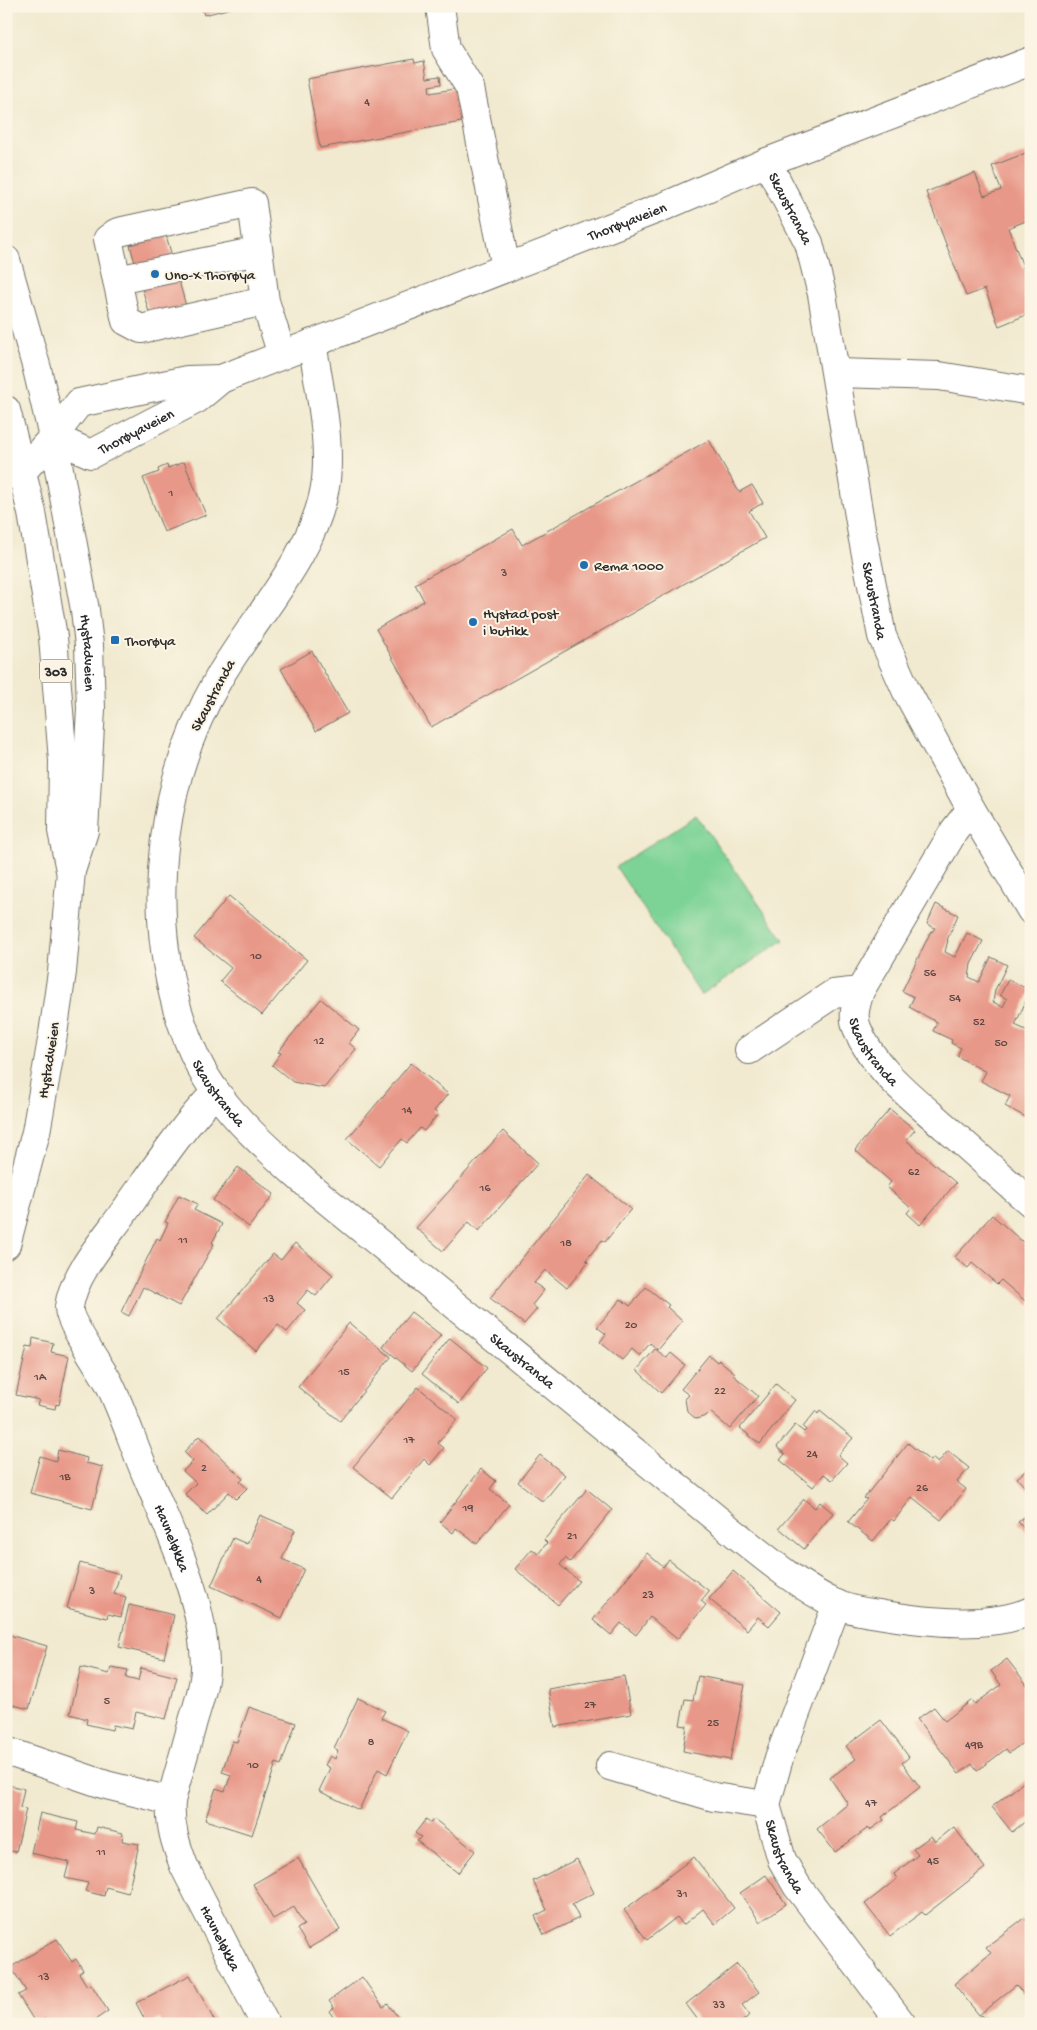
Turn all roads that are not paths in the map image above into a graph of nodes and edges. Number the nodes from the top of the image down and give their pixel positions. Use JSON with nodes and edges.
{"nodes":[{"id":1,"x":440,"y":6,"type":"edge"},
{"id":2,"x":1031,"y":61,"type":"edge"},
{"id":3,"x":767,"y":162,"type":"junction"},
{"id":4,"x":258,"y":251,"type":"junction"},
{"id":5,"x":6,"y":260,"type":"edge"},
{"id":6,"x":506,"y":268,"type":"junction"},
{"id":7,"x":117,"y":280,"type":"junction"},
{"id":8,"x":265,"y":301,"type":"junction"},
{"id":9,"x":312,"y":343,"type":"junction"},
{"id":10,"x":282,"y":355,"type":"junction"},
{"id":11,"x":836,"y":374,"type":"junction"},
{"id":12,"x":221,"y":379,"type":"junction"},
{"id":13,"x":1031,"y":391,"type":"edge"},
{"id":14,"x":6,"y":410,"type":"edge"},
{"id":15,"x":53,"y":437,"type":"junction"},
{"id":16,"x":14,"y":473,"type":"edge"},
{"id":17,"x":971,"y":809,"type":"junction"},
{"id":18,"x":71,"y":872,"type":"junction"},
{"id":19,"x":1031,"y":910,"type":"edge"},
{"id":20,"x":860,"y":991,"type":"junction"},
{"id":21,"x":749,"y":1050,"type":"dead end"},
{"id":22,"x":216,"y":1092,"type":"junction"},
{"id":23,"x":1031,"y":1203,"type":"edge"},
{"id":24,"x":6,"y":1245,"type":"edge"},
{"id":25,"x":837,"y":1604,"type":"junction"},
{"id":26,"x":1026,"y":1621,"type":"edge"},
{"id":27,"x":6,"y":1751,"type":"edge"},
{"id":28,"x":610,"y":1766,"type":"dead end"},
{"id":29,"x":171,"y":1801,"type":"junction"},
{"id":30,"x":766,"y":1805,"type":"junction"},
{"id":31,"x":265,"y":2024,"type":"edge"},
{"id":32,"x":902,"y":2024,"type":"edge"}],
"edges":[{"from":1,"to":6,"type":"street"},
{"from":2,"to":3,"type":"street","name":"Thorøyaveien"},
{"from":3,"to":6,"type":"street","name":"Thorøyaveien"},
{"from":3,"to":11,"type":"street","name":"Skaustranda"},
{"from":4,"to":7,"type":"street"},
{"from":4,"to":7,"type":"street"},
{"from":4,"to":8,"type":"street"},
{"from":5,"to":15,"type":"street","name":"Hystadveien","number":"303"},
{"from":6,"to":9,"type":"street","name":"Thorøyaveien"},
{"from":7,"to":8,"type":"street"},
{"from":8,"to":10,"type":"street"},
{"from":9,"to":10,"type":"street","name":"Thorøyaveien"},
{"from":9,"to":22,"type":"street","name":"Skaustranda"},
{"from":10,"to":12,"type":"street","name":"Thorøyaveien"},
{"from":11,"to":13,"type":"street"},
{"from":11,"to":17,"type":"street","name":"Skaustranda"},
{"from":12,"to":15,"type":"street","name":"Thorøyaveien"},
{"from":12,"to":15,"type":"street","name":"Thorøyaveien"},
{"from":14,"to":16,"type":"street","name":"Hystadveien","number":"303"},
{"from":15,"to":16,"type":"street"},
{"from":15,"to":18,"type":"street","name":"Hystadveien","number":"303"},
{"from":16,"to":18,"type":"street","name":"Hystadveien","number":"303"},
{"from":17,"to":19,"type":"street","name":"Skaustranda"},
{"from":17,"to":20,"type":"street","name":"Skaustranda"},
{"from":18,"to":24,"type":"street","name":"Hystadveien","number":"303"},
{"from":20,"to":21,"type":"street"},
{"from":20,"to":23,"type":"street","name":"Skaustranda"},
{"from":22,"to":25,"type":"street","name":"Skaustranda"},
{"from":22,"to":29,"type":"street","name":"Havneløkka"},
{"from":25,"to":26,"type":"street","name":"Skaustranda"},
{"from":25,"to":30,"type":"street","name":"Skaustranda"},
{"from":27,"to":29,"type":"street"},
{"from":28,"to":30,"type":"street"},
{"from":29,"to":31,"type":"street","name":"Havneløkka"},
{"from":30,"to":32,"type":"street","name":"Skaustranda"}]}
